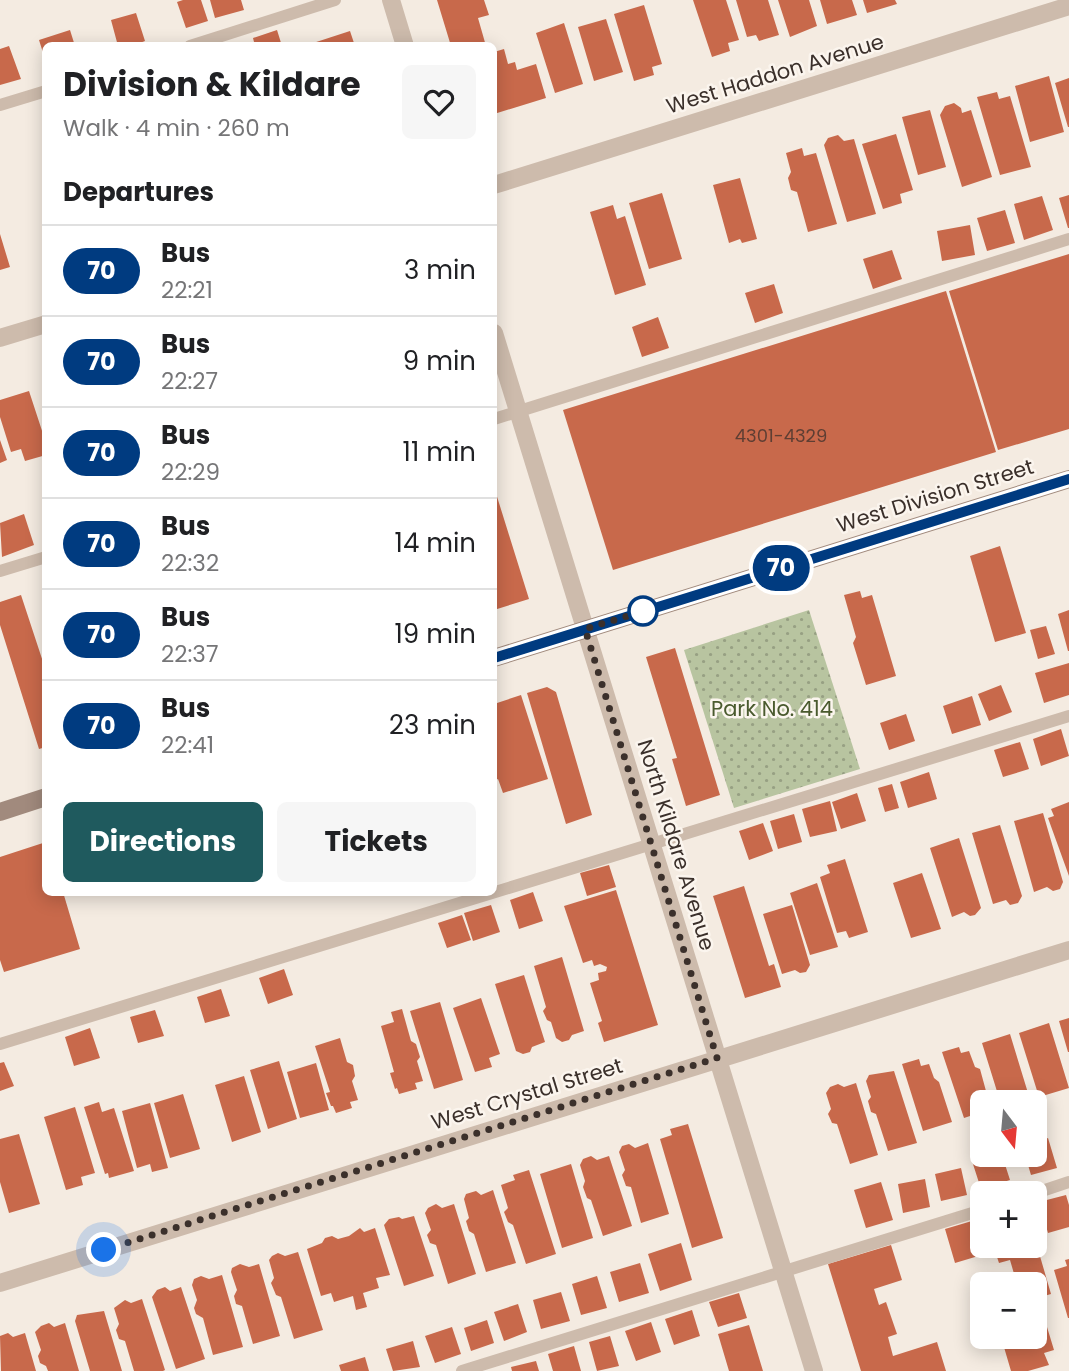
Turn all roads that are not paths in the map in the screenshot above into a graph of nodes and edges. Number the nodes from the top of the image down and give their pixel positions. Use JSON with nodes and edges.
{"nodes":[{"id":1,"x":335,"y":0,"type":"edge"},
{"id":2,"x":391,"y":0,"type":"edge"},
{"id":3,"x":1069,"y":6,"type":"edge"},
{"id":4,"x":203,"y":42,"type":"edge"},
{"id":5,"x":404,"y":42,"type":"edge"},
{"id":6,"x":42,"y":92,"type":"edge"},
{"id":7,"x":0,"y":105,"type":"edge"},
{"id":8,"x":497,"y":183,"type":"edge"},
{"id":9,"x":1069,"y":239,"type":"edge"},
{"id":10,"x":42,"y":325,"type":"edge"},
{"id":11,"x":0,"y":338,"type":"edge"},
{"id":12,"x":497,"y":343,"type":"edge"},
{"id":13,"x":518,"y":412,"type":"junction"},
{"id":14,"x":497,"y":418,"type":"edge"},
{"id":15,"x":1069,"y":478,"type":"edge"},
{"id":16,"x":42,"y":558,"type":"edge"},
{"id":17,"x":0,"y":572,"type":"edge"},
{"id":18,"x":585,"y":629,"type":"junction"},
{"id":19,"x":497,"y":657,"type":"edge"},
{"id":20,"x":1069,"y":716,"type":"edge"},
{"id":21,"x":42,"y":798,"type":"edge"},
{"id":22,"x":0,"y":812,"type":"edge"},
{"id":23,"x":652,"y":844,"type":"junction"},
{"id":24,"x":497,"y":892,"type":"edge"},
{"id":25,"x":482,"y":896,"type":"edge"},
{"id":26,"x":1069,"y":950,"type":"edge"},
{"id":27,"x":0,"y":1044,"type":"edge"},
{"id":28,"x":717,"y":1058,"type":"junction"},
{"id":29,"x":1069,"y":1182,"type":"edge"},
{"id":30,"x":1047,"y":1190,"type":"edge"},
{"id":31,"x":970,"y":1214,"type":"edge"},
{"id":32,"x":783,"y":1271,"type":"junction"},
{"id":33,"x":0,"y":1283,"type":"edge"},
{"id":34,"x":462,"y":1371,"type":"edge"},
{"id":35,"x":814,"y":1371,"type":"edge"}],
"edges":[{"from":1,"to":4,"type":"lane"},
{"from":2,"to":5,"type":"street"},
{"from":3,"to":8,"type":"street","name":"West Haddon Avenue"},
{"from":6,"to":7,"type":"lane"},
{"from":9,"to":13,"type":"lane"},
{"from":10,"to":11,"type":"street"},
{"from":12,"to":13,"type":"street","name":"North Kildare Avenue"},
{"from":13,"to":14,"type":"lane"},
{"from":13,"to":18,"type":"street","name":"North Kildare Avenue"},
{"from":15,"to":18,"type":"main road","name":"West Division Street"},
{"from":16,"to":17,"type":"lane"},
{"from":18,"to":19,"type":"main road","name":"West Division Street"},
{"from":18,"to":23,"type":"street","name":"North Kildare Avenue"},
{"from":20,"to":23,"type":"lane"},
{"from":21,"to":22,"type":"main road"},
{"from":23,"to":24,"type":"lane"},
{"from":23,"to":28,"type":"street","name":"North Kildare Avenue"},
{"from":25,"to":27,"type":"lane"},
{"from":26,"to":28,"type":"street","name":"West Crystal Street"},
{"from":28,"to":32,"type":"street","name":"North Kildare Avenue"},
{"from":28,"to":33,"type":"street","name":"West Crystal Street"},
{"from":29,"to":30,"type":"lane"},
{"from":31,"to":32,"type":"lane"},
{"from":32,"to":34,"type":"lane"},
{"from":32,"to":35,"type":"street","name":"North Kildare Avenue"}]}
